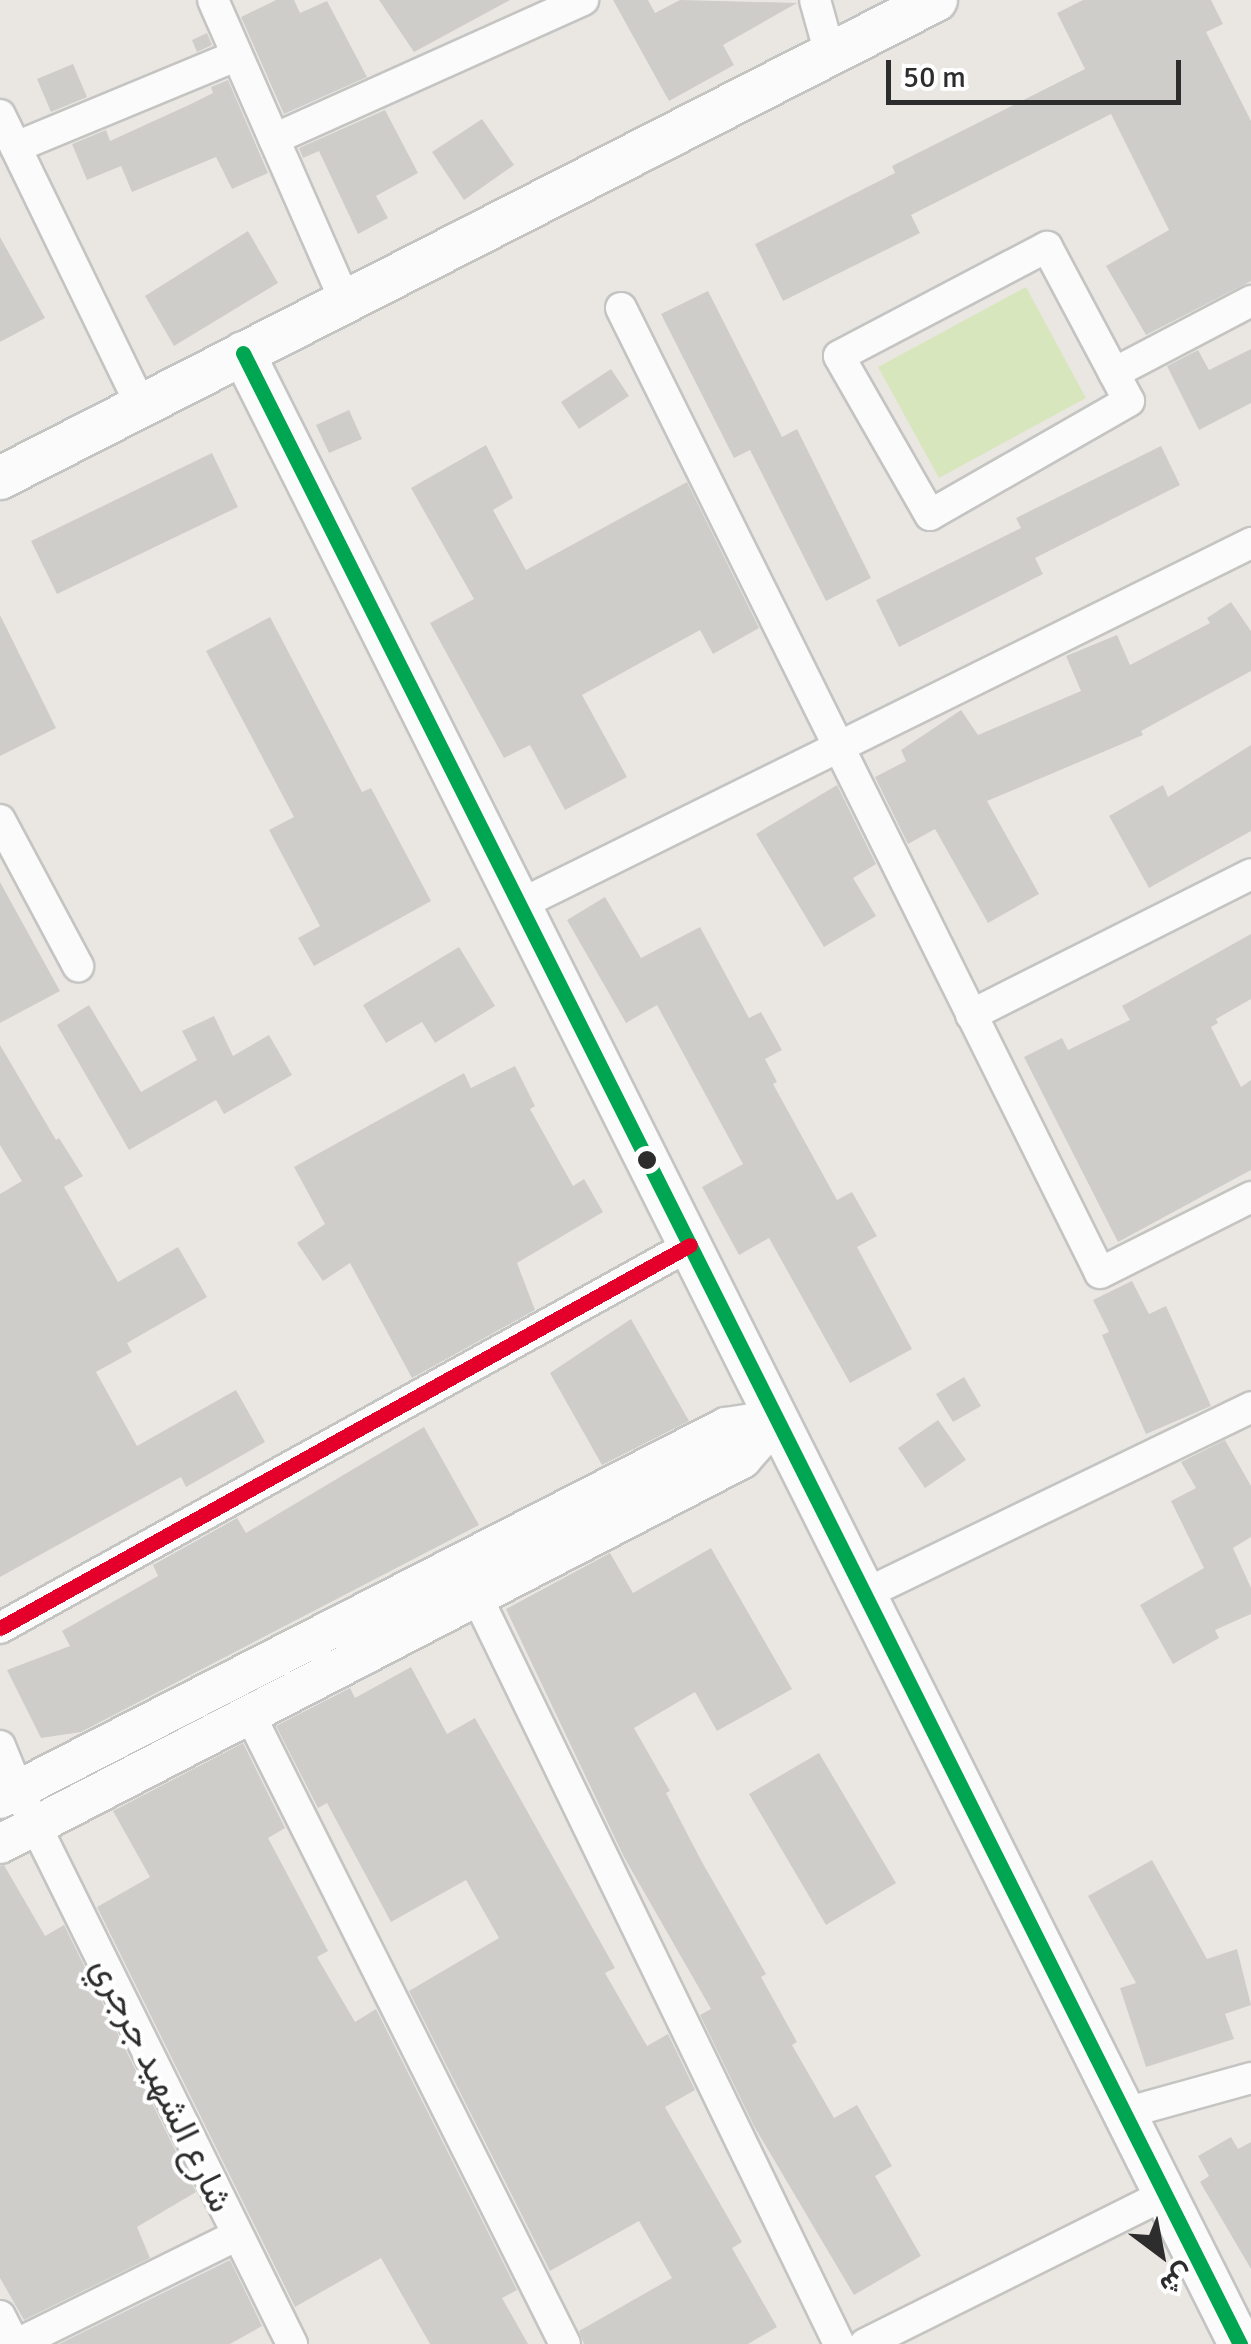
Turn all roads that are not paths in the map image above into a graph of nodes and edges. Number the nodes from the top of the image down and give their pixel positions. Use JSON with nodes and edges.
{"nodes":[{"id":1,"x":213,"y":0,"type":"edge"},
{"id":2,"x":583,"y":0,"type":"edge"},
{"id":3,"x":815,"y":0,"type":"edge"},
{"id":4,"x":936,"y":0,"type":"edge"},
{"id":5,"x":830,"y":54,"type":"junction"},
{"id":6,"x":236,"y":56,"type":"junction"},
{"id":7,"x":0,"y":114,"type":"edge"},
{"id":8,"x":274,"y":139,"type":"junction"},
{"id":9,"x":16,"y":147,"type":"junction"},
{"id":10,"x":346,"y":301,"type":"junction"},
{"id":11,"x":1251,"y":301,"type":"edge"},
{"id":12,"x":622,"y":308,"type":"dead end"},
{"id":13,"x":243,"y":353,"type":"junction"},
{"id":14,"x":1114,"y":373,"type":"junction"},
{"id":15,"x":141,"y":406,"type":"junction"},
{"id":16,"x":0,"y":478,"type":"edge"},
{"id":17,"x":1251,"y":542,"type":"edge"},
{"id":18,"x":839,"y":746,"type":"junction"},
{"id":19,"x":0,"y":820,"type":"edge"},
{"id":20,"x":1251,"y":874,"type":"edge"},
{"id":21,"x":519,"y":905,"type":"junction"},
{"id":22,"x":78,"y":966,"type":"dead end"},
{"id":23,"x":972,"y":1015,"type":"junction"},
{"id":24,"x":1251,"y":1197,"type":"edge"},
{"id":25,"x":690,"y":1245,"type":"junction"},
{"id":26,"x":777,"y":1419,"type":"junction"},
{"id":27,"x":1247,"y":1419,"type":"edge"},
{"id":28,"x":864,"y":1594,"type":"junction"},
{"id":29,"x":477,"y":1598,"type":"junction"},
{"id":30,"x":0,"y":1628,"type":"edge"},
{"id":31,"x":250,"y":1715,"type":"junction"},
{"id":32,"x":0,"y":1746,"type":"edge"},
{"id":33,"x":9,"y":1795,"type":"edge"},
{"id":34,"x":36,"y":1825,"type":"junction"},
{"id":35,"x":0,"y":1844,"type":"edge"},
{"id":36,"x":1251,"y":2078,"type":"edge"},
{"id":37,"x":1125,"y":2113,"type":"junction"},
{"id":38,"x":1166,"y":2194,"type":"junction"},
{"id":39,"x":236,"y":2236,"type":"junction"},
{"id":40,"x":0,"y":2316,"type":"edge"},
{"id":41,"x":16,"y":2344,"type":"edge"},
{"id":42,"x":292,"y":2344,"type":"edge"},
{"id":43,"x":566,"y":2344,"type":"edge"},
{"id":44,"x":838,"y":2344,"type":"edge"},
{"id":45,"x":865,"y":2344,"type":"edge"},
{"id":46,"x":1240,"y":2344,"type":"edge"}],
"edges":[{"from":1,"to":6,"type":"street"},
{"from":2,"to":8,"type":"street"},
{"from":3,"to":5,"type":"street"},
{"from":4,"to":5,"type":"main road"},
{"from":5,"to":10,"type":"main road"},
{"from":6,"to":8,"type":"street"},
{"from":6,"to":9,"type":"street"},
{"from":7,"to":9,"type":"street"},
{"from":8,"to":10,"type":"street"},
{"from":9,"to":15,"type":"street"},
{"from":10,"to":13,"type":"main road"},
{"from":11,"to":14,"type":"street"},
{"from":12,"to":18,"type":"street"},
{"from":13,"to":15,"type":"main road"},
{"from":13,"to":21,"type":"main road"},
{"from":14,"to":14,"type":"street"},
{"from":15,"to":16,"type":"main road"},
{"from":17,"to":18,"type":"street"},
{"from":18,"to":21,"type":"street"},
{"from":18,"to":23,"type":"street"},
{"from":19,"to":22,"type":"street"},
{"from":20,"to":23,"type":"street"},
{"from":21,"to":25,"type":"main road"},
{"from":23,"to":24,"type":"street"},
{"from":25,"to":26,"type":"main road"},
{"from":25,"to":30,"type":"street"},
{"from":26,"to":28,"type":"main road"},
{"from":26,"to":29,"type":"street"},
{"from":26,"to":33,"type":"street"},
{"from":27,"to":28,"type":"street"},
{"from":28,"to":37,"type":"main road"},
{"from":29,"to":31,"type":"street"},
{"from":29,"to":44,"type":"street"},
{"from":31,"to":34,"type":"street"},
{"from":31,"to":43,"type":"street"},
{"from":32,"to":33,"type":"street","name":"شارع الشهيد جرجري"},
{"from":33,"to":34,"type":"street","name":"شارع الشهيد جرجري"},
{"from":34,"to":35,"type":"street"},
{"from":34,"to":39,"type":"street","name":"شارع الشهيد جرجري"},
{"from":36,"to":37,"type":"street"},
{"from":37,"to":38,"type":"main road"},
{"from":38,"to":45,"type":"street"},
{"from":38,"to":46,"type":"main road"},
{"from":39,"to":41,"type":"street"},
{"from":39,"to":42,"type":"street","name":"شارع الشهيد جرجري"},
{"from":40,"to":41,"type":"street"}]}
